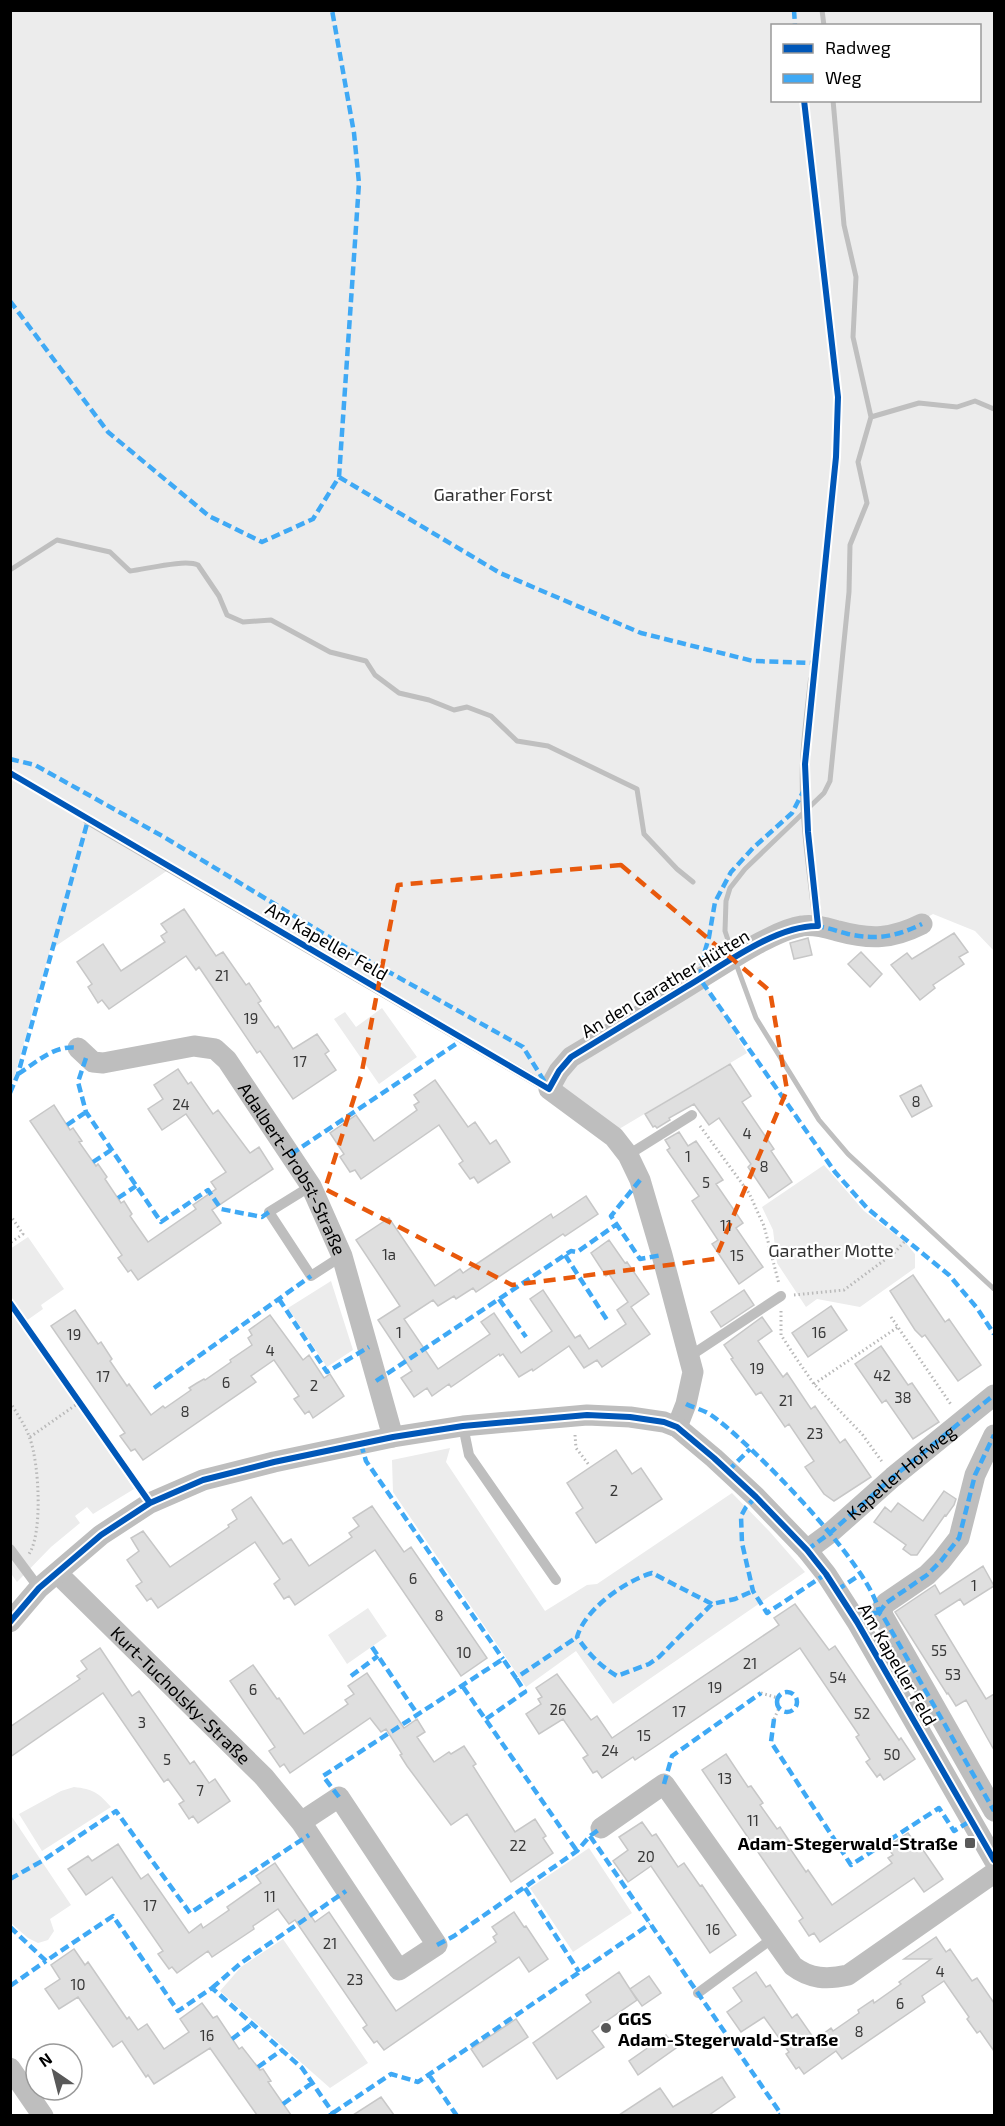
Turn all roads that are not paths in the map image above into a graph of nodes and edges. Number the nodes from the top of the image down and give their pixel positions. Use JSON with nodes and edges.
{"nodes":[{"id":1,"x":813,"y":680,"type":"dead end"},
{"id":2,"x":88,"y":820,"type":"dead end"},
{"id":3,"x":922,"y":924,"type":"dead end"},
{"id":4,"x":818,"y":926,"type":"junction"},
{"id":5,"x":78,"y":1048,"type":"dead end"},
{"id":6,"x":549,"y":1089,"type":"junction"},
{"id":7,"x":692,"y":1115,"type":"dead end"},
{"id":8,"x":628,"y":1155,"type":"junction"},
{"id":9,"x":311,"y":1186,"type":"junction"},
{"id":10,"x":342,"y":1256,"type":"junction"},
{"id":11,"x":781,"y":1296,"type":"road end"},
{"id":12,"x":690,"y":1356,"type":"junction"},
{"id":13,"x":994,"y":1395,"type":"edge"},
{"id":14,"x":464,"y":1426,"type":"junction"},
{"id":15,"x":677,"y":1427,"type":"junction"},
{"id":16,"x":994,"y":1435,"type":"edge"},
{"id":17,"x":393,"y":1437,"type":"junction"},
{"id":18,"x":10,"y":1549,"type":"edge"},
{"id":19,"x":807,"y":1550,"type":"junction"},
{"id":20,"x":57,"y":1573,"type":"junction"},
{"id":21,"x":555,"y":1580,"type":"dead end"},
{"id":22,"x":39,"y":1588,"type":"junction"},
{"id":23,"x":879,"y":1613,"type":"junction"},
{"id":24,"x":10,"y":1622,"type":"edge"},
{"id":25,"x":857,"y":1622,"type":"junction"},
{"id":26,"x":994,"y":1811,"type":"edge"},
{"id":27,"x":301,"y":1822,"type":"junction"},
{"id":28,"x":602,"y":1828,"type":"dead end"},
{"id":29,"x":994,"y":1860,"type":"edge"},
{"id":30,"x":994,"y":1873,"type":"edge"},
{"id":31,"x":773,"y":1938,"type":"junction"},
{"id":32,"x":698,"y":1993,"type":"dead end"},
{"id":33,"x":10,"y":2068,"type":"edge"},
{"id":34,"x":43,"y":2115,"type":"edge"}],
"edges":[{"from":1,"to":4,"type":"lane"},
{"from":2,"to":6,"type":"lane","name":"Am Kapeller Feld"},
{"from":3,"to":4,"type":"street","name":"An den Garather Hütten"},
{"from":4,"to":6,"type":"street","name":"An den Garather Hütten"},
{"from":5,"to":9,"type":"street","name":"Adalbert-Probst-Straße"},
{"from":6,"to":8,"type":"street","name":"Am Kapeller Feld"},
{"from":7,"to":8,"type":"lane"},
{"from":8,"to":12,"type":"street","name":"Am Kapeller Feld"},
{"from":9,"to":10,"type":"street","name":"Adalbert-Probst-Straße"},
{"from":9,"to":10,"type":"lane"},
{"from":10,"to":17,"type":"street","name":"Adalbert-Probst-Straße"},
{"from":11,"to":12,"type":"lane"},
{"from":12,"to":15,"type":"street","name":"Am Kapeller Feld"},
{"from":13,"to":19,"type":"street","name":"Kapeller Hofweg"},
{"from":14,"to":15,"type":"street"},
{"from":14,"to":17,"type":"street"},
{"from":14,"to":21,"type":"lane"},
{"from":15,"to":19,"type":"street","name":"Am Kapeller Feld"},
{"from":16,"to":23,"type":"street"},
{"from":17,"to":20,"type":"street"},
{"from":18,"to":22,"type":"lane"},
{"from":19,"to":25,"type":"street","name":"Am Kapeller Feld"},
{"from":20,"to":22,"type":"street"},
{"from":20,"to":27,"type":"street","name":"Kurt-Tucholsky-Straße"},
{"from":22,"to":24,"type":"street"},
{"from":23,"to":25,"type":"street","name":"Am Kapeller Feld"},
{"from":23,"to":26,"type":"street","name":"Am Kapeller Feld"},
{"from":25,"to":29,"type":"street","name":"Am Kapeller Feld"},
{"from":27,"to":27,"type":"street","name":"Kurt-Tucholsky-Straße"},
{"from":28,"to":31,"type":"street"},
{"from":30,"to":31,"type":"street"},
{"from":31,"to":32,"type":"lane"},
{"from":33,"to":34,"type":"street"}]}
